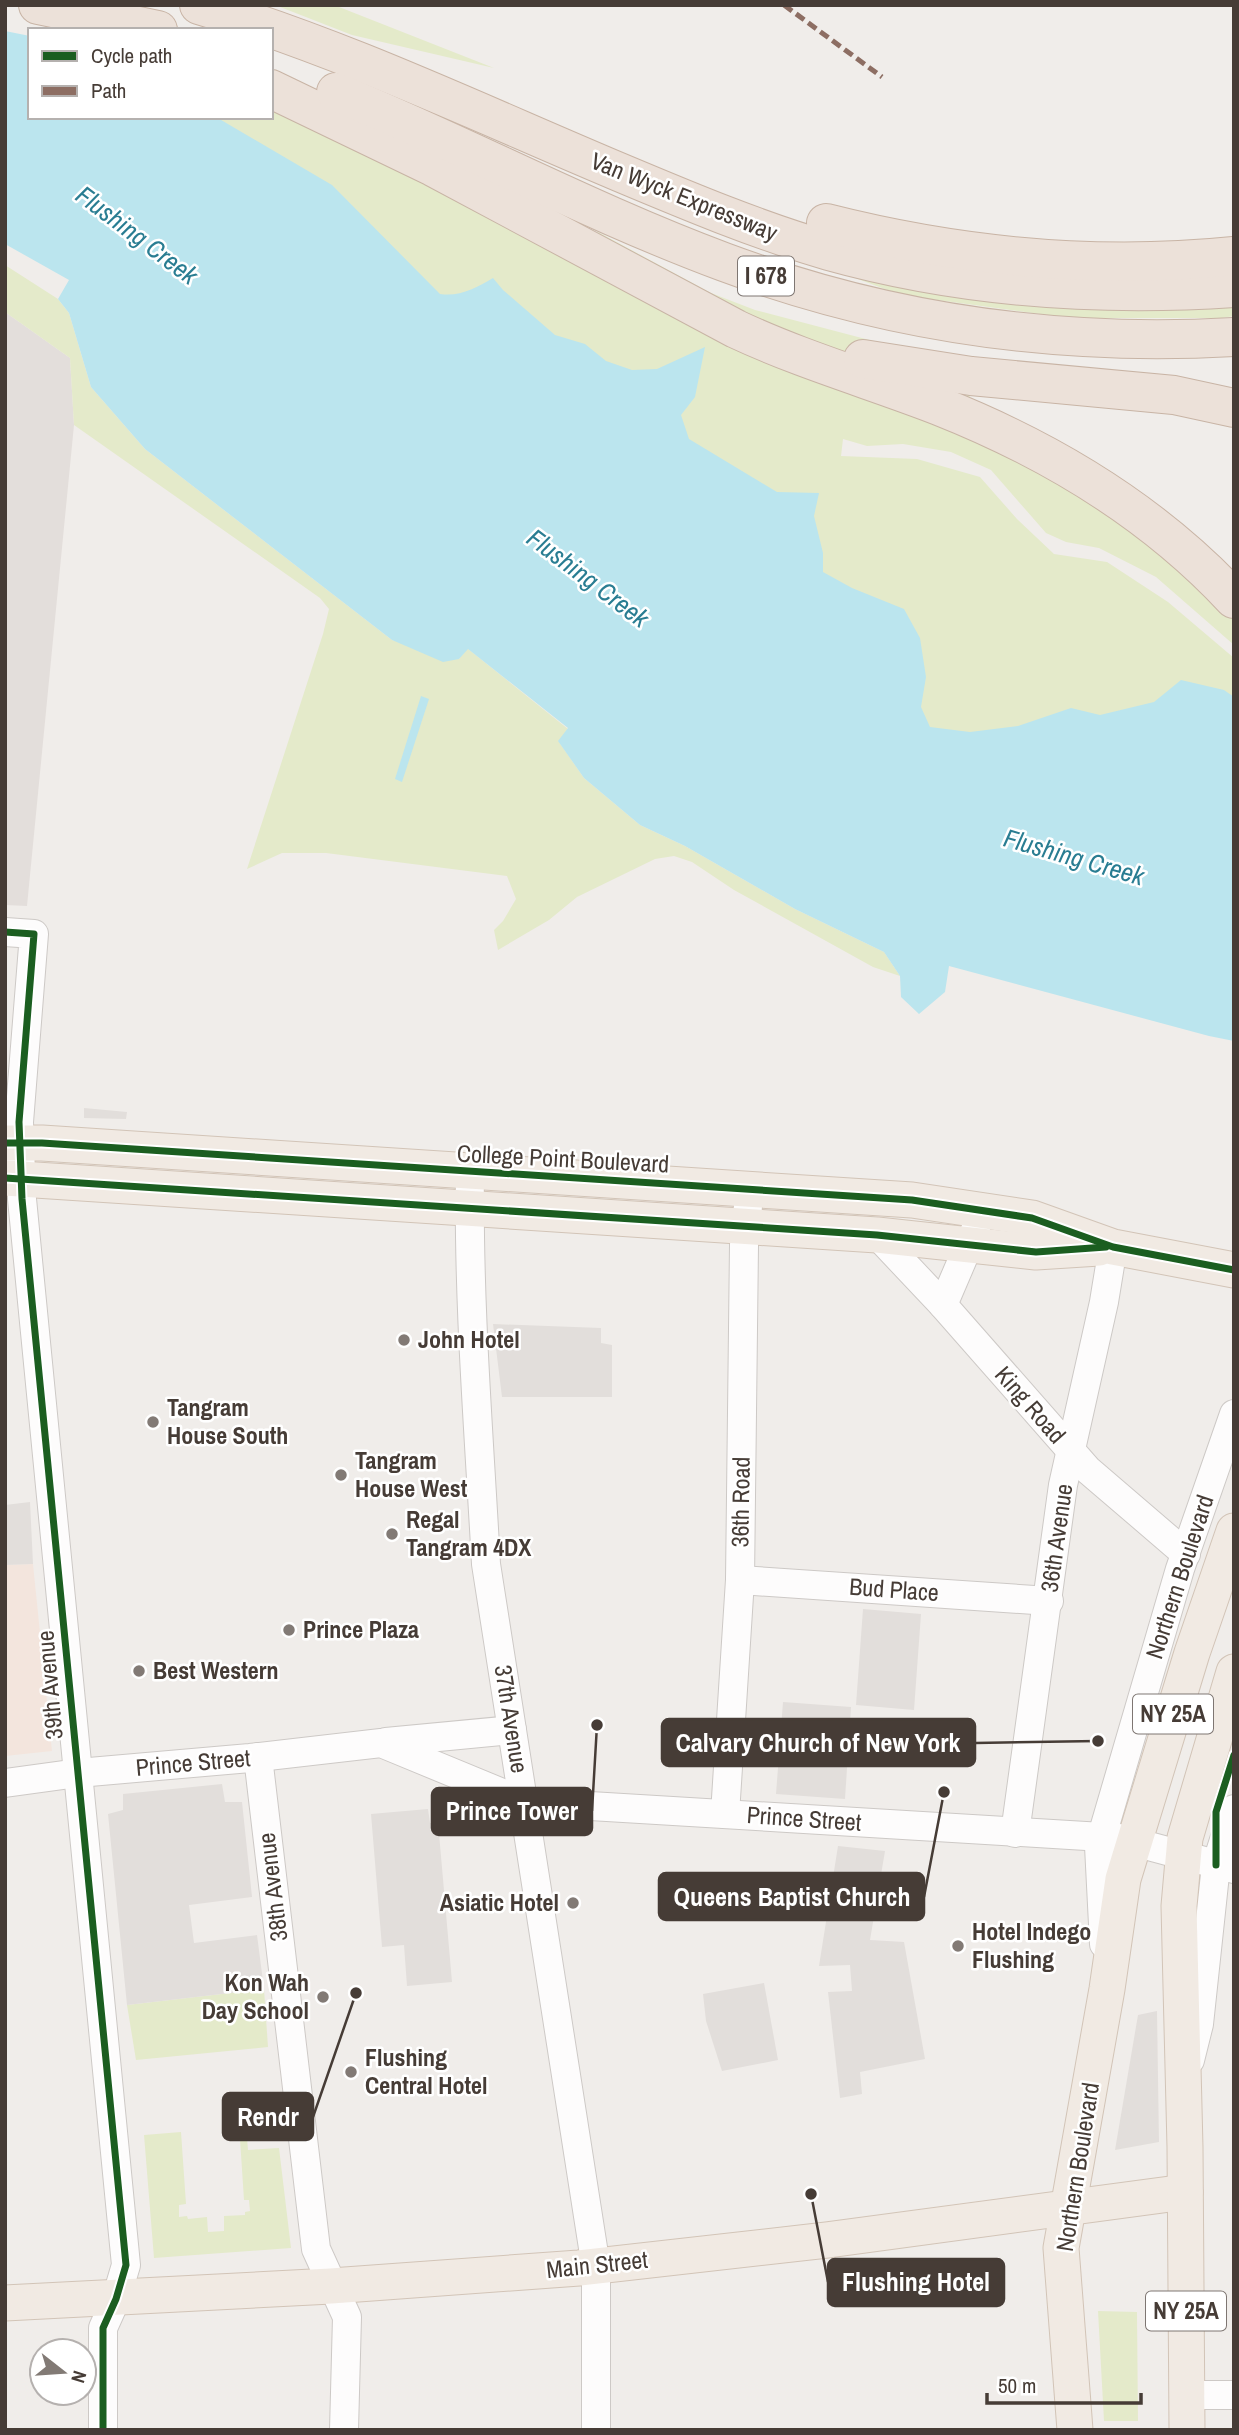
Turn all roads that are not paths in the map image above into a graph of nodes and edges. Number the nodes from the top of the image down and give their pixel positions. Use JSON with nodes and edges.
{"nodes":[{"id":1,"x":10,"y":5,"type":"edge"},
{"id":2,"x":38,"y":5,"type":"edge"},
{"id":3,"x":199,"y":5,"type":"edge"},
{"id":4,"x":128,"y":28,"type":"edge"},
{"id":5,"x":237,"y":28,"type":"edge"},
{"id":6,"x":273,"y":50,"type":"edge"},
{"id":7,"x":273,"y":67,"type":"edge"},
{"id":8,"x":409,"y":84,"type":"junction"},
{"id":9,"x":332,"y":86,"type":"junction"},
{"id":10,"x":273,"y":89,"type":"edge"},
{"id":11,"x":1234,"y":256,"type":"edge"},
{"id":12,"x":1234,"y":288,"type":"edge"},
{"id":13,"x":700,"y":311,"type":"junction"},
{"id":14,"x":1234,"y":337,"type":"edge"},
{"id":15,"x":1234,"y":408,"type":"edge"},
{"id":16,"x":1234,"y":599,"type":"edge"},
{"id":17,"x":5,"y":932,"type":"edge"},
{"id":18,"x":12,"y":1143,"type":"edge"},
{"id":19,"x":470,"y":1172,"type":"junction"},
{"id":20,"x":13,"y":1178,"type":"edge"},
{"id":21,"x":750,"y":1189,"type":"junction"},
{"id":22,"x":469,"y":1208,"type":"junction"},
{"id":23,"x":984,"y":1211,"type":"junction"},
{"id":24,"x":746,"y":1226,"type":"junction"},
{"id":25,"x":877,"y":1235,"type":"junction"},
{"id":26,"x":969,"y":1244,"type":"junction"},
{"id":27,"x":1112,"y":1247,"type":"junction"},
{"id":28,"x":1234,"y":1270,"type":"edge"},
{"id":29,"x":943,"y":1306,"type":"junction"},
{"id":30,"x":1234,"y":1414,"type":"edge"},
{"id":31,"x":1072,"y":1452,"type":"junction"},
{"id":32,"x":1234,"y":1531,"type":"edge"},
{"id":33,"x":1185,"y":1554,"type":"junction"},
{"id":34,"x":740,"y":1580,"type":"junction"},
{"id":35,"x":1049,"y":1601,"type":"junction"},
{"id":36,"x":1234,"y":1672,"type":"edge"},
{"id":37,"x":512,"y":1730,"type":"junction"},
{"id":38,"x":381,"y":1743,"type":"junction"},
{"id":39,"x":258,"y":1757,"type":"junction"},
{"id":40,"x":78,"y":1773,"type":"junction"},
{"id":41,"x":5,"y":1783,"type":"edge"},
{"id":42,"x":524,"y":1802,"type":"junction"},
{"id":43,"x":1234,"y":1809,"type":"edge"},
{"id":44,"x":725,"y":1814,"type":"junction"},
{"id":45,"x":1015,"y":1833,"type":"junction"},
{"id":46,"x":1117,"y":1839,"type":"junction"},
{"id":47,"x":1182,"y":1855,"type":"junction"},
{"id":48,"x":1225,"y":1867,"type":"edge"},
{"id":49,"x":1183,"y":2086,"type":"junction"},
{"id":50,"x":1185,"y":2192,"type":"junction"},
{"id":51,"x":1070,"y":2207,"type":"junction"},
{"id":52,"x":596,"y":2267,"type":"junction"},
{"id":53,"x":331,"y":2286,"type":"junction"},
{"id":54,"x":116,"y":2299,"type":"junction"},
{"id":55,"x":5,"y":2303,"type":"edge"},
{"id":56,"x":1186,"y":2395,"type":"junction"},
{"id":57,"x":1234,"y":2395,"type":"edge"},
{"id":58,"x":103,"y":2430,"type":"edge"},
{"id":59,"x":344,"y":2430,"type":"edge"},
{"id":60,"x":596,"y":2430,"type":"edge"},
{"id":61,"x":1075,"y":2430,"type":"edge"},
{"id":62,"x":1187,"y":2430,"type":"edge"}],
"edges":[{"from":1,"to":4,"type":"highway"},
{"from":2,"to":4,"type":"highway"},
{"from":3,"to":5,"type":"highway","name":"Van Wyck Expressway","number":"I 678"},
{"from":6,"to":9,"type":"highway","name":"Van Wyck Expressway","number":"I 678"},
{"from":7,"to":9,"type":"highway","name":"Van Wyck Expressway","number":"I 678"},
{"from":8,"to":9,"type":"highway","name":"Van Wyck Expressway","number":"I 678"},
{"from":8,"to":11,"type":"highway"},
{"from":8,"to":12,"type":"highway","name":"Van Wyck Expressway","number":"I 678"},
{"from":9,"to":10,"type":"highway"},
{"from":9,"to":13,"type":"highway"},
{"from":9,"to":14,"type":"highway","name":"Van Wyck Expressway","number":"I 678"},
{"from":13,"to":15,"type":"highway"},
{"from":13,"to":16,"type":"highway"},
{"from":17,"to":18,"type":"street","name":"39th Avenue"},
{"from":18,"to":19,"type":"main road","name":"College Point Boulevard"},
{"from":18,"to":20,"type":"street","name":"39th Avenue"},
{"from":19,"to":21,"type":"main road","name":"College Point Boulevard"},
{"from":19,"to":22,"type":"street","name":"37th Avenue"},
{"from":20,"to":22,"type":"main road","name":"College Point Boulevard"},
{"from":20,"to":40,"type":"street","name":"39th Avenue"},
{"from":21,"to":23,"type":"main road","name":"College Point Boulevard"},
{"from":21,"to":24,"type":"street","name":"36th Road"},
{"from":22,"to":24,"type":"main road","name":"College Point Boulevard"},
{"from":22,"to":37,"type":"street","name":"37th Avenue"},
{"from":23,"to":26,"type":"street"},
{"from":23,"to":27,"type":"main road","name":"College Point Boulevard"},
{"from":24,"to":25,"type":"main road","name":"College Point Boulevard"},
{"from":24,"to":34,"type":"street","name":"36th Road"},
{"from":25,"to":26,"type":"main road","name":"College Point Boulevard"},
{"from":25,"to":29,"type":"street","name":"King Road"},
{"from":26,"to":27,"type":"main road","name":"College Point Boulevard"},
{"from":26,"to":29,"type":"street"},
{"from":27,"to":28,"type":"main road","name":"College Point Boulevard"},
{"from":27,"to":31,"type":"street","name":"36th Avenue"},
{"from":29,"to":31,"type":"street","name":"King Road"},
{"from":30,"to":33,"type":"street","name":"Northern Boulevard"},
{"from":31,"to":33,"type":"street","name":"King Road"},
{"from":31,"to":35,"type":"street","name":"36th Avenue"},
{"from":32,"to":46,"type":"main road","name":"Northern Boulevard","number":"NY 25A"},
{"from":33,"to":46,"type":"street","name":"Northern Boulevard"},
{"from":34,"to":35,"type":"street","name":"Bud Place"},
{"from":34,"to":44,"type":"street","name":"36th Road"},
{"from":35,"to":45,"type":"street","name":"36th Avenue"},
{"from":36,"to":47,"type":"main road","number":"NY 25A"},
{"from":37,"to":38,"type":"street","name":"Prince Street"},
{"from":37,"to":42,"type":"street","name":"37th Avenue"},
{"from":38,"to":39,"type":"street","name":"Prince Street"},
{"from":38,"to":42,"type":"street","name":"Prince Street"},
{"from":39,"to":40,"type":"street","name":"Prince Street"},
{"from":39,"to":53,"type":"street","name":"38th Avenue"},
{"from":40,"to":41,"type":"street","name":"Prince Street"},
{"from":40,"to":54,"type":"street","name":"39th Avenue"},
{"from":42,"to":44,"type":"street","name":"Prince Street"},
{"from":42,"to":52,"type":"street","name":"37th Avenue"},
{"from":43,"to":48,"type":"street"},
{"from":44,"to":45,"type":"street","name":"Prince Street"},
{"from":45,"to":46,"type":"street","name":"Prince Street"},
{"from":46,"to":47,"type":"street","name":"Prince Street"},
{"from":46,"to":51,"type":"main road","name":"Northern Boulevard","number":"NY 25A"},
{"from":47,"to":48,"type":"street","name":"Prince Street"},
{"from":47,"to":49,"type":"main road","number":"NY 25A"},
{"from":48,"to":49,"type":"street"},
{"from":49,"to":50,"type":"main road","number":"NY 25A"},
{"from":50,"to":51,"type":"main road","name":"Main Street"},
{"from":50,"to":56,"type":"main road","number":"NY 25A"},
{"from":51,"to":52,"type":"main road","name":"Main Street"},
{"from":51,"to":61,"type":"main road","name":"Northern Boulevard","number":"NY 25A"},
{"from":52,"to":53,"type":"main road","name":"Main Street"},
{"from":52,"to":60,"type":"street","name":"37th Avenue"},
{"from":53,"to":54,"type":"main road","name":"Main Street"},
{"from":53,"to":59,"type":"street","name":"38th Avenue"},
{"from":54,"to":55,"type":"main road","name":"Main Street"},
{"from":54,"to":58,"type":"street","name":"39th Avenue"},
{"from":56,"to":57,"type":"street"},
{"from":56,"to":62,"type":"main road","number":"NY 25A"}]}
